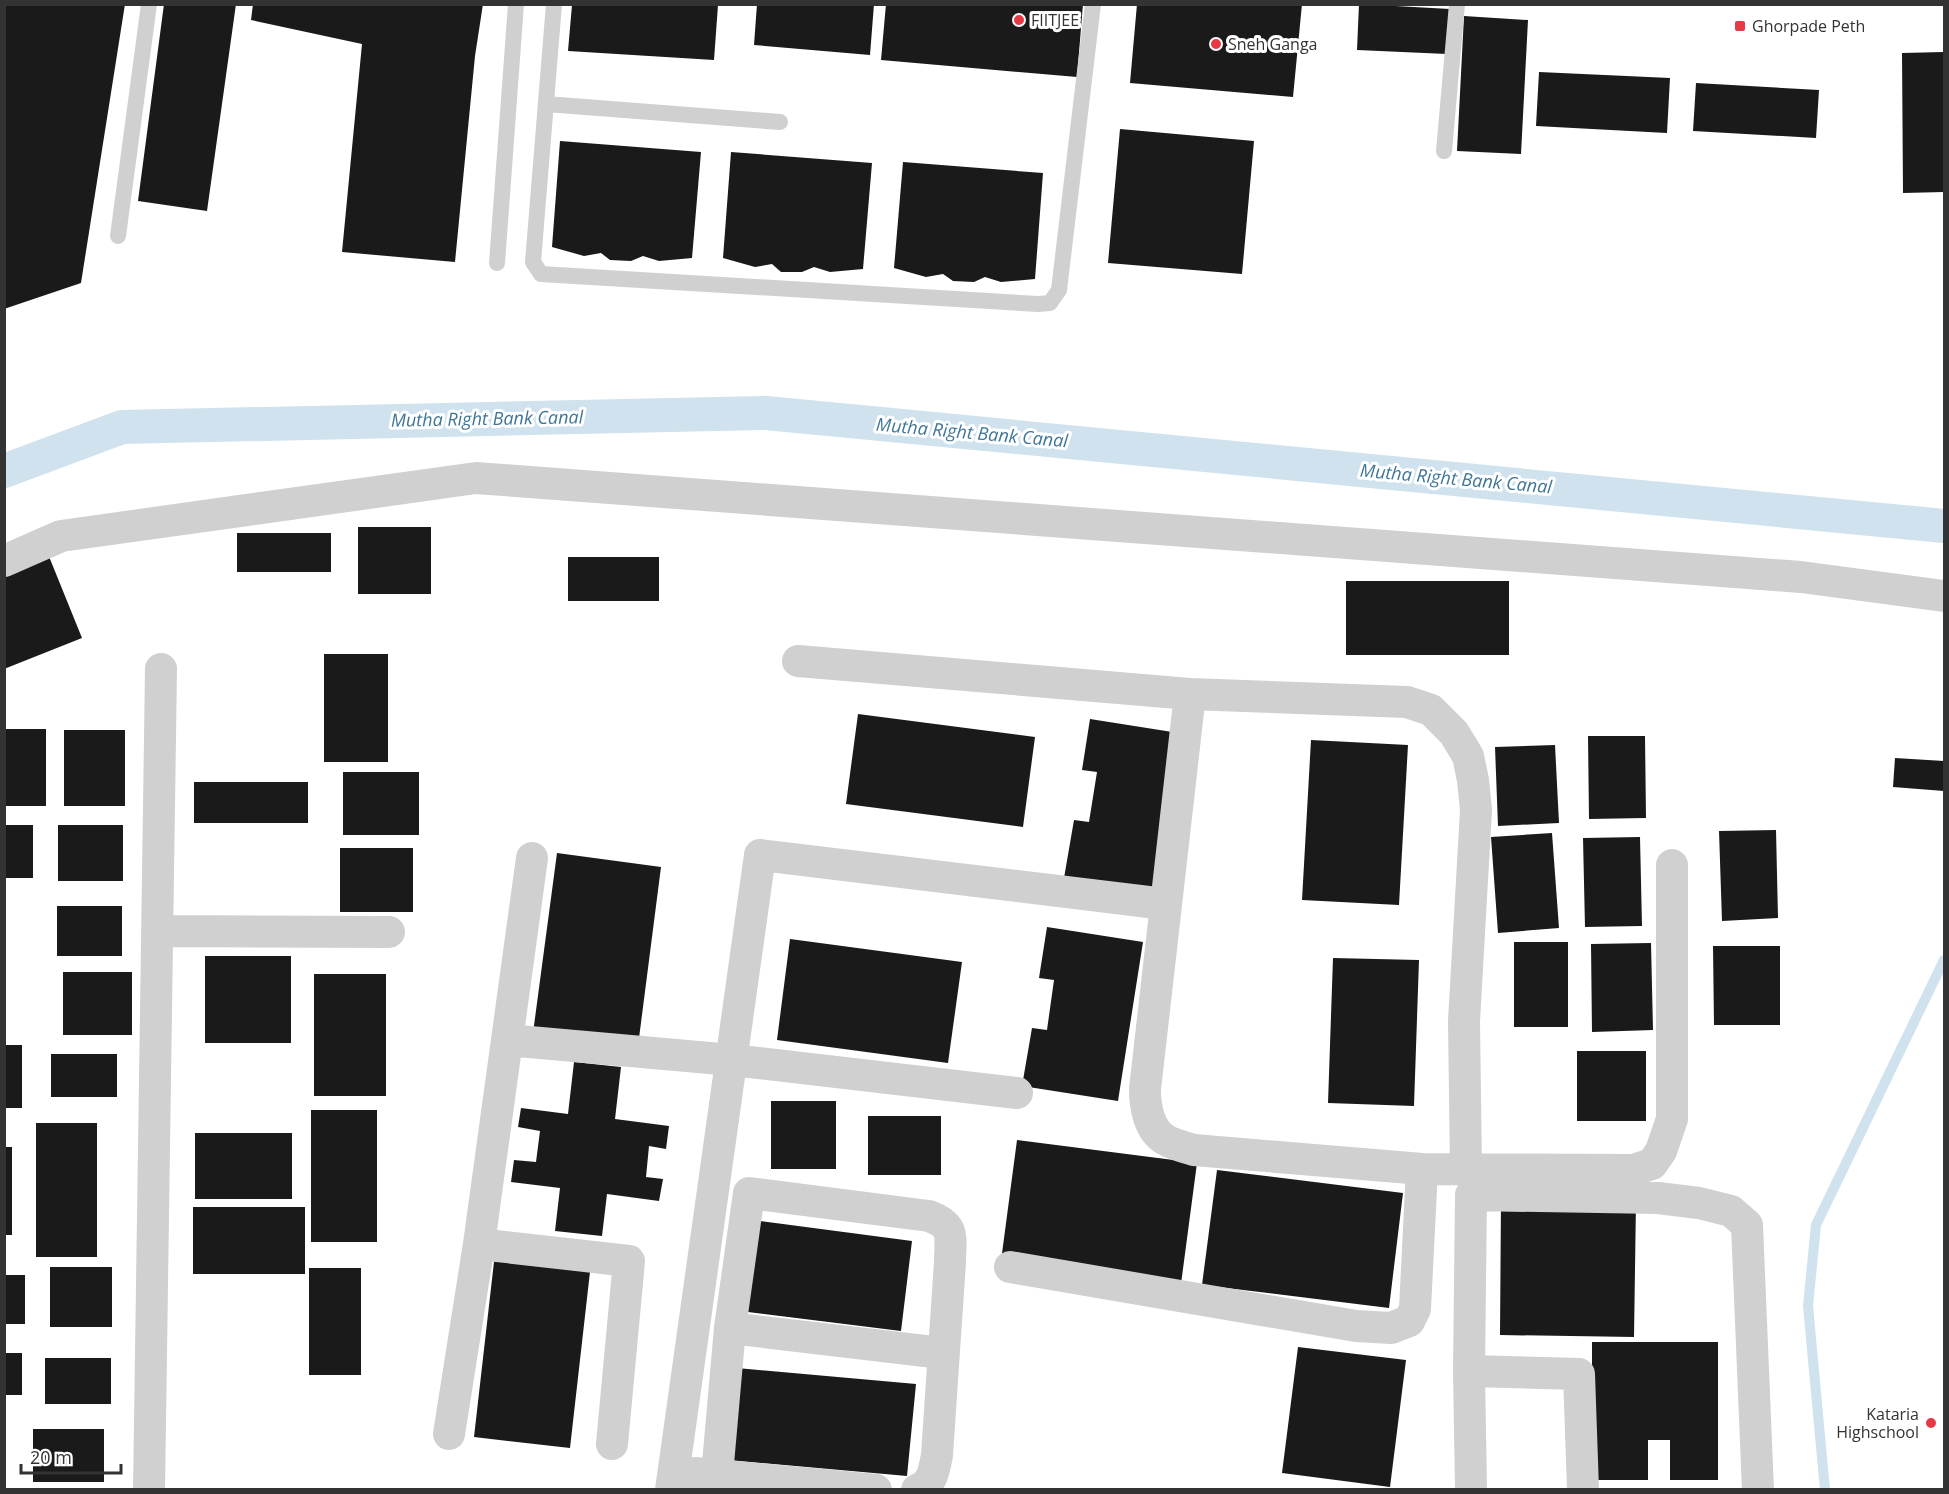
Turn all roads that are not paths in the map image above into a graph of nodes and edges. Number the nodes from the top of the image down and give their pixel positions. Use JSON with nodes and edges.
{"nodes":[{"id":1,"x":149,"y":4,"type":"edge"},
{"id":2,"x":516,"y":4,"type":"edge"},
{"id":3,"x":554,"y":4,"type":"edge"},
{"id":4,"x":1093,"y":4,"type":"edge"},
{"id":5,"x":1457,"y":4,"type":"edge"},
{"id":6,"x":546,"y":104,"type":"junction"},
{"id":7,"x":780,"y":122,"type":"dead end"},
{"id":8,"x":1444,"y":151,"type":"dead end"},
{"id":9,"x":118,"y":236,"type":"dead end"},
{"id":10,"x":497,"y":263,"type":"dead end"},
{"id":11,"x":4,"y":561,"type":"edge"},
{"id":12,"x":1944,"y":596,"type":"edge"},
{"id":13,"x":798,"y":661,"type":"dead end"},
{"id":14,"x":161,"y":669,"type":"dead end"},
{"id":15,"x":1190,"y":694,"type":"junction"},
{"id":16,"x":532,"y":858,"type":"dead end"},
{"id":17,"x":1672,"y":865,"type":"dead end"},
{"id":18,"x":1165,"y":904,"type":"junction"},
{"id":19,"x":158,"y":931,"type":"junction"},
{"id":20,"x":389,"y":932,"type":"dead end"},
{"id":21,"x":507,"y":1040,"type":"junction"},
{"id":22,"x":732,"y":1060,"type":"junction"},
{"id":23,"x":1017,"y":1092,"type":"dead end"},
{"id":24,"x":1422,"y":1169,"type":"junction"},
{"id":25,"x":1466,"y":1170,"type":"junction"},
{"id":26,"x":479,"y":1244,"type":"junction"},
{"id":27,"x":1010,"y":1267,"type":"dead end"},
{"id":28,"x":730,"y":1328,"type":"junction"},
{"id":29,"x":942,"y":1353,"type":"junction"},
{"id":30,"x":1469,"y":1371,"type":"junction"},
{"id":31,"x":449,"y":1434,"type":"dead end"},
{"id":32,"x":612,"y":1444,"type":"dead end"},
{"id":33,"x":717,"y":1475,"type":"junction"},
{"id":34,"x":672,"y":1480,"type":"edge"},
{"id":35,"x":150,"y":1490,"type":"edge"},
{"id":36,"x":876,"y":1490,"type":"edge"},
{"id":37,"x":917,"y":1490,"type":"edge"},
{"id":38,"x":1471,"y":1490,"type":"edge"},
{"id":39,"x":1582,"y":1490,"type":"edge"},
{"id":40,"x":1758,"y":1490,"type":"edge"}],
"edges":[{"from":1,"to":9,"type":"lane"},
{"from":2,"to":10,"type":"lane"},
{"from":3,"to":6,"type":"lane"},
{"from":4,"to":6,"type":"lane"},
{"from":5,"to":8,"type":"lane"},
{"from":6,"to":7,"type":"lane"},
{"from":11,"to":12,"type":"street"},
{"from":13,"to":15,"type":"street"},
{"from":14,"to":19,"type":"street"},
{"from":15,"to":18,"type":"street"},
{"from":15,"to":25,"type":"street"},
{"from":16,"to":21,"type":"street"},
{"from":17,"to":25,"type":"street"},
{"from":18,"to":22,"type":"street"},
{"from":18,"to":24,"type":"street"},
{"from":19,"to":20,"type":"street"},
{"from":19,"to":35,"type":"street"},
{"from":21,"to":22,"type":"street"},
{"from":21,"to":26,"type":"street"},
{"from":22,"to":23,"type":"street"},
{"from":22,"to":34,"type":"street"},
{"from":24,"to":25,"type":"street"},
{"from":24,"to":27,"type":"street"},
{"from":26,"to":31,"type":"street"},
{"from":26,"to":32,"type":"street"},
{"from":28,"to":29,"type":"street"},
{"from":28,"to":29,"type":"street"},
{"from":28,"to":33,"type":"street"},
{"from":29,"to":37,"type":"street"},
{"from":30,"to":38,"type":"street"},
{"from":30,"to":39,"type":"street"},
{"from":30,"to":40,"type":"street"},
{"from":33,"to":34,"type":"street"},
{"from":33,"to":36,"type":"street"}]}
